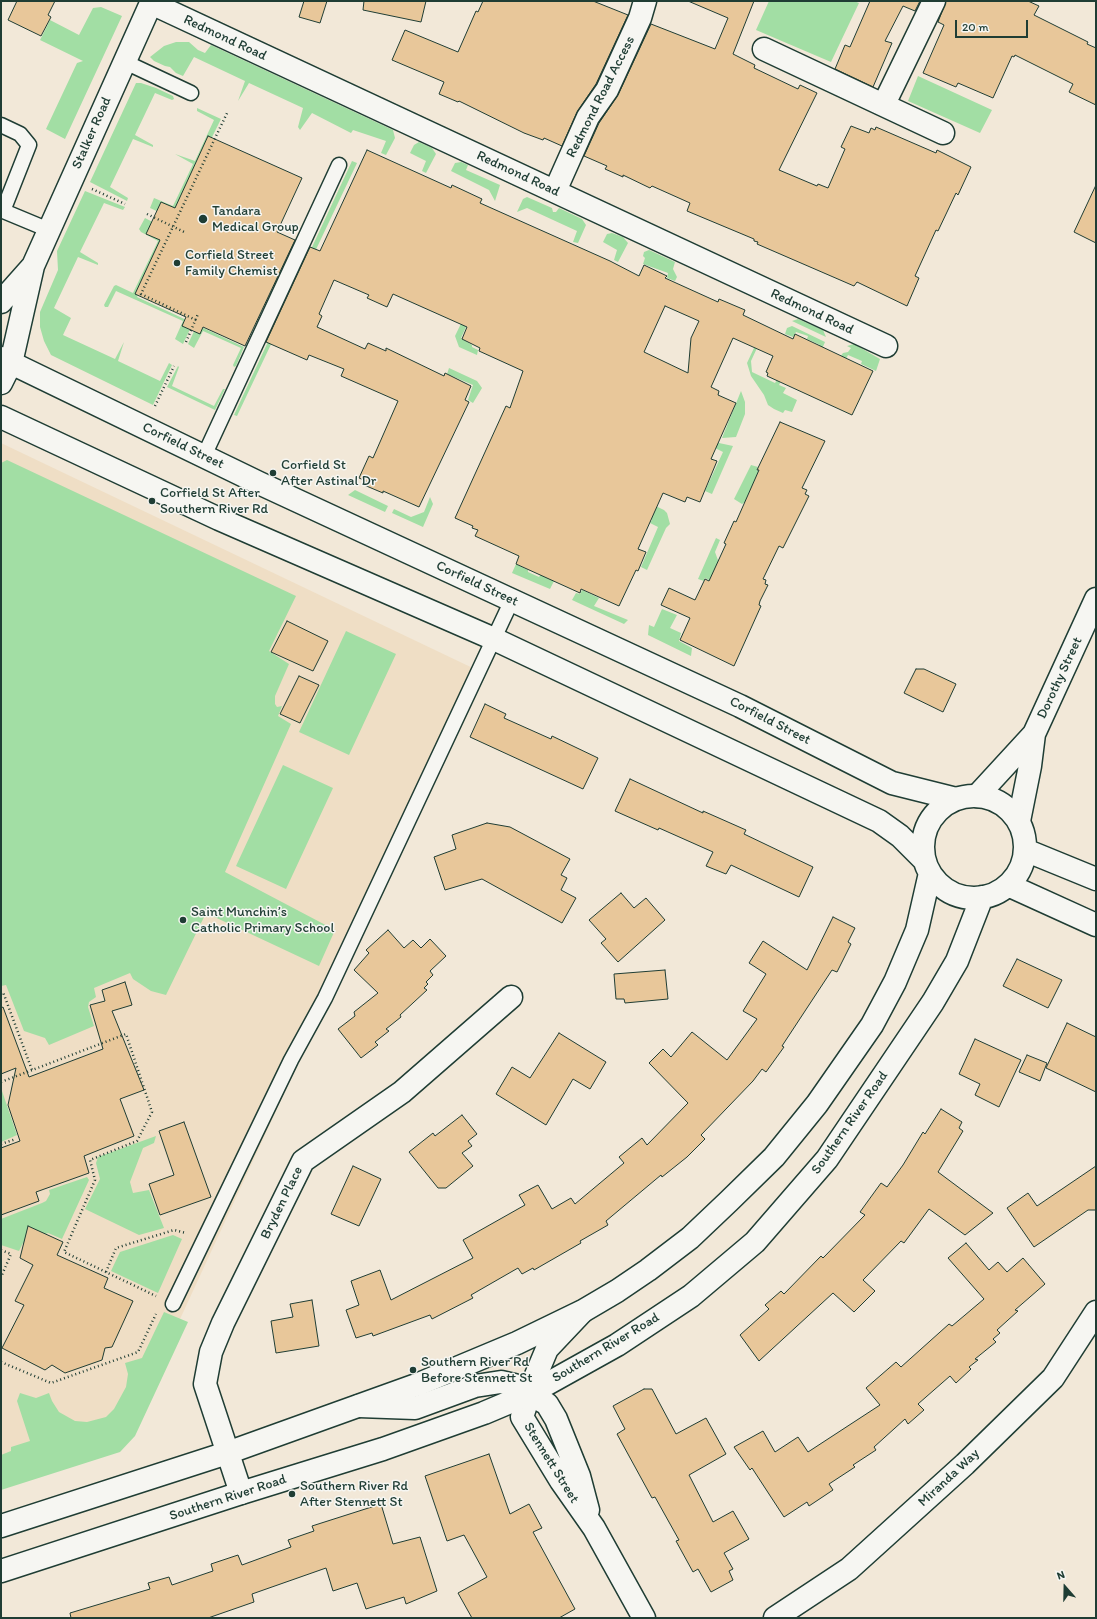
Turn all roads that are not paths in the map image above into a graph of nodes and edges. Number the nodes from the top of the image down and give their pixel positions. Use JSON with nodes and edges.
{"nodes":[{"id":1,"x":645,"y":1,"type":"edge"},
{"id":2,"x":934,"y":1,"type":"edge"},
{"id":3,"x":151,"y":2,"type":"edge"},
{"id":4,"x":764,"y":49,"type":"dead end"},
{"id":5,"x":124,"y":62,"type":"junction"},
{"id":6,"x":191,"y":93,"type":"dead end"},
{"id":7,"x":884,"y":104,"type":"junction"},
{"id":8,"x":1,"y":125,"type":"edge"},
{"id":9,"x":943,"y":133,"type":"dead end"},
{"id":10,"x":339,"y":164,"type":"dead end"},
{"id":11,"x":555,"y":191,"type":"junction"},
{"id":12,"x":2,"y":210,"type":"edge"},
{"id":13,"x":49,"y":230,"type":"junction"},
{"id":14,"x":32,"y":266,"type":"junction"},
{"id":15,"x":1,"y":302,"type":"edge"},
{"id":16,"x":886,"y":346,"type":"dead end"},
{"id":17,"x":6,"y":360,"type":"edge"},
{"id":18,"x":1,"y":383,"type":"edge"},
{"id":19,"x":1,"y":416,"type":"edge"},
{"id":20,"x":204,"y":456,"type":"junction"},
{"id":21,"x":1096,"y":599,"type":"edge"},
{"id":22,"x":512,"y":600,"type":"junction"},
{"id":23,"x":494,"y":639,"type":"junction"},
{"id":24,"x":1034,"y":734,"type":"junction"},
{"id":25,"x":977,"y":796,"type":"junction"},
{"id":26,"x":956,"y":799,"type":"junction"},
{"id":27,"x":1019,"y":821,"type":"junction"},
{"id":28,"x":1025,"y":850,"type":"junction"},
{"id":29,"x":927,"y":867,"type":"junction"},
{"id":30,"x":1096,"y":879,"type":"edge"},
{"id":31,"x":1008,"y":885,"type":"junction"},
{"id":32,"x":982,"y":897,"type":"junction"},
{"id":33,"x":1096,"y":925,"type":"edge"},
{"id":34,"x":511,"y":997,"type":"dead end"},
{"id":35,"x":173,"y":1304,"type":"road end"},
{"id":36,"x":583,"y":1311,"type":"junction"},
{"id":37,"x":1096,"y":1312,"type":"edge"},
{"id":38,"x":529,"y":1394,"type":"junction"},
{"id":39,"x":359,"y":1406,"type":"junction"},
{"id":40,"x":227,"y":1453,"type":"junction"},
{"id":41,"x":241,"y":1493,"type":"junction"},
{"id":42,"x":1,"y":1526,"type":"edge"},
{"id":43,"x":1,"y":1571,"type":"edge"},
{"id":44,"x":644,"y":1618,"type":"edge"},
{"id":45,"x":775,"y":1618,"type":"edge"}],
"edges":[{"from":1,"to":11,"type":"main road","name":"Redmond Road Access"},
{"from":2,"to":7,"type":"main road"},
{"from":3,"to":5,"type":"main road","name":"Stalker Road"},
{"from":3,"to":11,"type":"main road","name":"Redmond Road"},
{"from":4,"to":7,"type":"main road"},
{"from":5,"to":6,"type":"lane"},
{"from":5,"to":13,"type":"main road","name":"Stalker Road"},
{"from":7,"to":9,"type":"main road"},
{"from":8,"to":12,"type":"lane"},
{"from":10,"to":20,"type":"lane"},
{"from":11,"to":16,"type":"main road","name":"Redmond Road"},
{"from":12,"to":13,"type":"lane"},
{"from":13,"to":14,"type":"main road","name":"Stalker Road"},
{"from":14,"to":15,"type":"main road","name":"Stalker Road"},
{"from":14,"to":17,"type":"main road","name":"Stalker Road"},
{"from":17,"to":18,"type":"main road","name":"Stalker Road"},
{"from":17,"to":20,"type":"main road","name":"Corfield Street"},
{"from":19,"to":23,"type":"main road"},
{"from":20,"to":22,"type":"main road","name":"Corfield Street"},
{"from":21,"to":24,"type":"main road","name":"Dorothy Street"},
{"from":22,"to":23,"type":"lane"},
{"from":22,"to":26,"type":"main road","name":"Corfield Street"},
{"from":23,"to":29,"type":"main road"},
{"from":23,"to":35,"type":"lane"},
{"from":24,"to":25,"type":"main road","name":"Dorothy Street"},
{"from":24,"to":27,"type":"main road","name":"Dorothy Street"},
{"from":25,"to":26,"type":"main road"},
{"from":25,"to":27,"type":"main road"},
{"from":26,"to":29,"type":"main road"},
{"from":27,"to":28,"type":"main road"},
{"from":28,"to":30,"type":"main road"},
{"from":28,"to":31,"type":"main road"},
{"from":29,"to":32,"type":"main road"},
{"from":29,"to":36,"type":"main road"},
{"from":31,"to":32,"type":"main road"},
{"from":31,"to":33,"type":"main road"},
{"from":32,"to":38,"type":"main road","name":"Southern River Road"},
{"from":34,"to":40,"type":"main road","name":"Bryden Place"},
{"from":36,"to":38,"type":"main road"},
{"from":36,"to":39,"type":"main road"},
{"from":37,"to":45,"type":"main road","name":"Miranda Way"},
{"from":38,"to":39,"type":"main road","name":"Stennett Street"},
{"from":38,"to":41,"type":"main road","name":"Southern River Road"},
{"from":38,"to":44,"type":"main road","name":"Stennett Street"},
{"from":39,"to":40,"type":"main road"},
{"from":40,"to":41,"type":"main road","name":"Bryden Place"},
{"from":40,"to":42,"type":"main road"},
{"from":41,"to":43,"type":"main road","name":"Southern River Road"}]}
